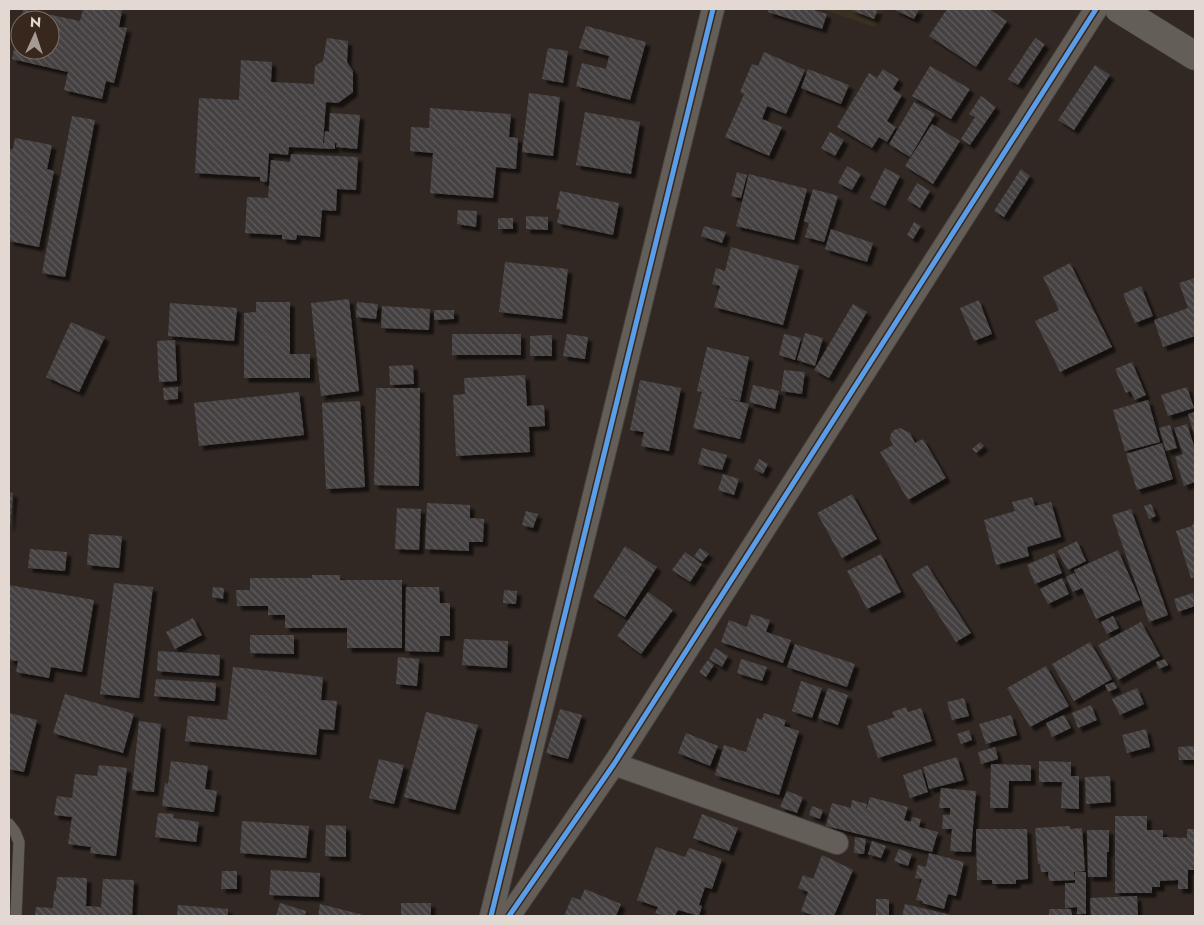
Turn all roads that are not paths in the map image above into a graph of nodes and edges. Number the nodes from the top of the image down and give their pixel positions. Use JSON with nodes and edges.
{"nodes":[{"id":1,"x":713,"y":9,"type":"edge"},
{"id":2,"x":1096,"y":9,"type":"edge"},
{"id":3,"x":1119,"y":9,"type":"edge"},
{"id":4,"x":1195,"y":56,"type":"edge"},
{"id":5,"x":614,"y":764,"type":"junction"},
{"id":6,"x":9,"y":824,"type":"edge"},
{"id":7,"x":837,"y":843,"type":"dead end"},
{"id":8,"x":16,"y":916,"type":"edge"},
{"id":9,"x":491,"y":916,"type":"edge"},
{"id":10,"x":509,"y":916,"type":"edge"}],
"edges":[{"from":1,"to":9,"type":"street"},
{"from":2,"to":5,"type":"street"},
{"from":3,"to":4,"type":"street"},
{"from":5,"to":7,"type":"street"},
{"from":5,"to":10,"type":"street"},
{"from":6,"to":8,"type":"lane"}]}
